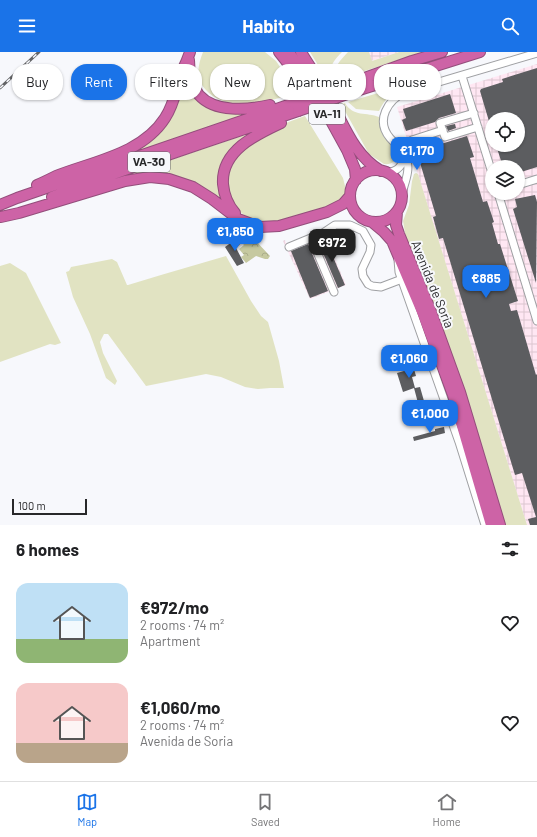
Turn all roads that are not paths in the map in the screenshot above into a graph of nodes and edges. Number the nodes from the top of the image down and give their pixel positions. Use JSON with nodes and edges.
{"nodes":[{"id":1,"x":279,"y":52,"type":"edge"},
{"id":2,"x":289,"y":52,"type":"edge"},
{"id":3,"x":301,"y":52,"type":"edge"},
{"id":4,"x":442,"y":52,"type":"edge"},
{"id":5,"x":480,"y":52,"type":"edge"},
{"id":6,"x":537,"y":53,"type":"edge"},
{"id":7,"x":189,"y":55,"type":"edge"},
{"id":8,"x":462,"y":76,"type":"junction"},
{"id":9,"x":366,"y":81,"type":"edge"},
{"id":10,"x":366,"y":84,"type":"edge"},
{"id":11,"x":316,"y":100,"type":"edge"},
{"id":12,"x":296,"y":107,"type":"junction"},
{"id":13,"x":474,"y":113,"type":"junction"},
{"id":14,"x":478,"y":127,"type":"junction"},
{"id":15,"x":442,"y":130,"type":"junction"},
{"id":16,"x":412,"y":140,"type":"dead end"},
{"id":17,"x":347,"y":150,"type":"junction"},
{"id":18,"x":403,"y":151,"type":"junction"},
{"id":19,"x":488,"y":160,"type":"edge"},
{"id":20,"x":384,"y":172,"type":"junction"},
{"id":21,"x":537,"y":179,"type":"edge"},
{"id":22,"x":356,"y":180,"type":"junction"},
{"id":23,"x":525,"y":183,"type":"edge"},
{"id":24,"x":402,"y":194,"type":"junction"},
{"id":25,"x":350,"y":196,"type":"junction"},
{"id":26,"x":17,"y":198,"type":"junction"},
{"id":27,"x":500,"y":200,"type":"edge"},
{"id":28,"x":0,"y":205,"type":"edge"},
{"id":29,"x":327,"y":212,"type":"junction"},
{"id":30,"x":397,"y":212,"type":"junction"},
{"id":31,"x":359,"y":216,"type":"junction"},
{"id":32,"x":1,"y":217,"type":"edge"},
{"id":33,"x":245,"y":222,"type":"junction"},
{"id":34,"x":372,"y":222,"type":"junction"},
{"id":35,"x":311,"y":238,"type":"junction"},
{"id":36,"x":288,"y":247,"type":"dead end"},
{"id":37,"x":398,"y":256,"type":"junction"},
{"id":38,"x":402,"y":279,"type":"junction"},
{"id":39,"x":334,"y":292,"type":"dead end"},
{"id":40,"x":537,"y":321,"type":"edge"},
{"id":41,"x":485,"y":525,"type":"edge"},
{"id":42,"x":492,"y":525,"type":"edge"},
{"id":43,"x":500,"y":525,"type":"edge"}],
"edges":[{"from":1,"to":17,"type":"highway"},
{"from":2,"to":17,"type":"highway","number":"VA-11"},
{"from":3,"to":20,"type":"highway","number":"VA-11"},
{"from":4,"to":9,"type":"highway","number":"VA-30"},
{"from":5,"to":10,"type":"highway","number":"VA-30"},
{"from":6,"to":8,"type":"street"},
{"from":7,"to":12,"type":"highway"},
{"from":7,"to":26,"type":"highway"},
{"from":8,"to":13,"type":"street"},
{"from":8,"to":18,"type":"street"},
{"from":11,"to":12,"type":"highway","number":"VA-30","bridge":true},
{"from":12,"to":26,"type":"highway","number":"VA-30"},
{"from":12,"to":32,"type":"highway","number":"VA-30"},
{"from":12,"to":33,"type":"highway"},
{"from":13,"to":14,"type":"street"},
{"from":13,"to":15,"type":"street"},
{"from":14,"to":15,"type":"street"},
{"from":14,"to":19,"type":"street"},
{"from":15,"to":16,"type":"street"},
{"from":17,"to":22,"type":"highway","number":"VA-11"},
{"from":18,"to":20,"type":"street"},
{"from":18,"to":24,"type":"street"},
{"from":20,"to":22,"type":"highway"},
{"from":20,"to":24,"type":"highway","number":"VA-11"},
{"from":21,"to":23,"type":"street"},
{"from":22,"to":25,"type":"highway"},
{"from":24,"to":30,"type":"highway"},
{"from":25,"to":29,"type":"highway"},
{"from":25,"to":31,"type":"highway"},
{"from":26,"to":28,"type":"highway","number":"VA-30"},
{"from":27,"to":40,"type":"street"},
{"from":29,"to":31,"type":"highway"},
{"from":29,"to":33,"type":"highway"},
{"from":30,"to":34,"type":"highway"},
{"from":30,"to":43,"type":"highway","name":"Avenida de Soria"},
{"from":31,"to":34,"type":"highway"},
{"from":32,"to":33,"type":"highway"},
{"from":34,"to":37,"type":"highway","name":"Avenida de Soria"},
{"from":35,"to":36,"type":"street"},
{"from":35,"to":38,"type":"street"},
{"from":35,"to":39,"type":"street"},
{"from":37,"to":38,"type":"street","name":"Avenida de Soria"},
{"from":37,"to":42,"type":"highway","name":"Avenida de Soria"},
{"from":38,"to":41,"type":"street","name":"Avenida de Soria"}]}
